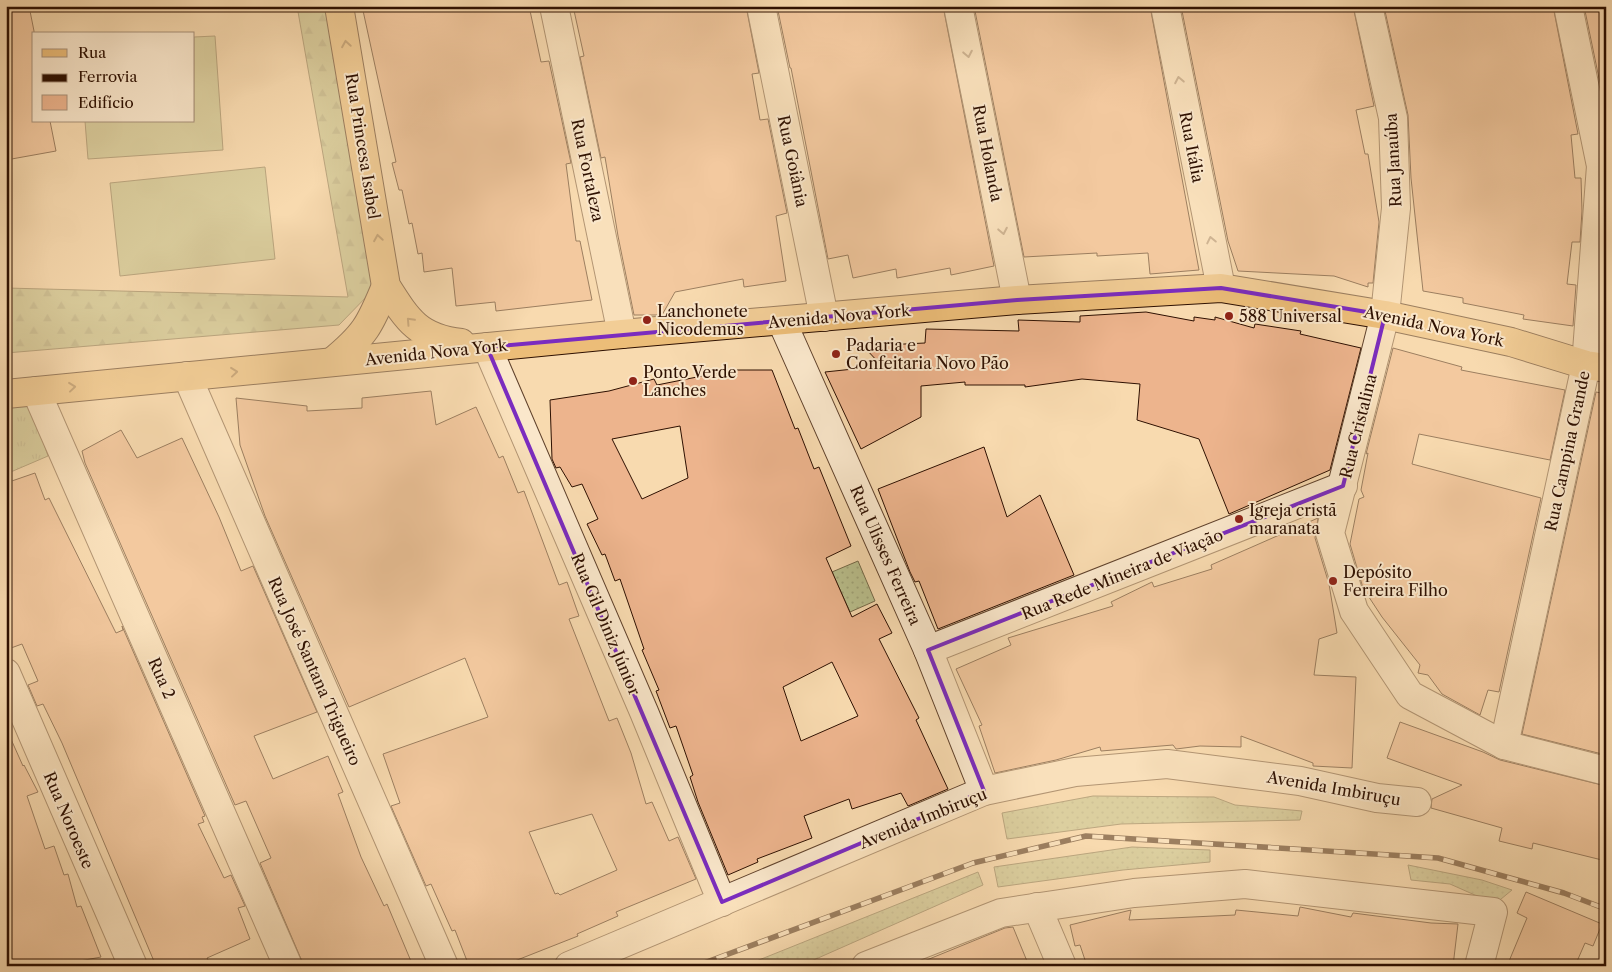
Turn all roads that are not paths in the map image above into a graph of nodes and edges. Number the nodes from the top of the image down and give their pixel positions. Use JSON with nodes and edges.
{"nodes":[{"id":1,"x":339,"y":6,"type":"edge"},
{"id":2,"x":554,"y":6,"type":"edge"},
{"id":3,"x":761,"y":6,"type":"edge"},
{"id":4,"x":958,"y":6,"type":"edge"},
{"id":5,"x":1165,"y":6,"type":"edge"},
{"id":6,"x":1368,"y":6,"type":"edge"},
{"id":7,"x":1568,"y":6,"type":"edge"},
{"id":8,"x":386,"y":286,"type":"junction"},
{"id":9,"x":1221,"y":288,"type":"junction"},
{"id":10,"x":1017,"y":300,"type":"junction"},
{"id":11,"x":1385,"y":315,"type":"junction"},
{"id":12,"x":824,"y":317,"type":"junction"},
{"id":13,"x":782,"y":322,"type":"junction"},
{"id":14,"x":622,"y":334,"type":"junction"},
{"id":15,"x":487,"y":347,"type":"junction"},
{"id":16,"x":332,"y":362,"type":"junction"},
{"id":17,"x":1596,"y":367,"type":"edge"},
{"id":18,"x":187,"y":376,"type":"junction"},
{"id":19,"x":36,"y":391,"type":"junction"},
{"id":20,"x":6,"y":394,"type":"edge"},
{"id":21,"x":1344,"y":486,"type":"junction"},
{"id":22,"x":928,"y":650,"type":"junction"},
{"id":23,"x":6,"y":674,"type":"edge"},
{"id":24,"x":1504,"y":745,"type":"junction"},
{"id":25,"x":1606,"y":771,"type":"edge"},
{"id":26,"x":984,"y":791,"type":"junction"},
{"id":27,"x":1417,"y":802,"type":"dead end"},
{"id":28,"x":722,"y":902,"type":"junction"},
{"id":29,"x":1037,"y":907,"type":"junction"},
{"id":30,"x":133,"y":966,"type":"edge"},
{"id":31,"x":288,"y":966,"type":"edge"},
{"id":32,"x":444,"y":966,"type":"edge"},
{"id":33,"x":569,"y":966,"type":"edge"},
{"id":34,"x":866,"y":966,"type":"edge"},
{"id":35,"x":1062,"y":966,"type":"edge"},
{"id":36,"x":1478,"y":966,"type":"edge"}],
"edges":[{"from":8,"to":1,"type":"main road","name":"Rua Princesa Isabel","one_way":true},
{"from":2,"to":14,"type":"street","name":"Rua Fortaleza"},
{"from":3,"to":12,"type":"street","name":"Rua Goiânia"},
{"from":4,"to":10,"type":"street","name":"Rua Holanda","one_way":true},
{"from":9,"to":5,"type":"street","name":"Rua Itália","one_way":true},
{"from":6,"to":11,"type":"street","name":"Rua Janaúba"},
{"from":7,"to":17,"type":"street","name":"Rua Campina Grande"},
{"from":15,"to":8,"type":"main road","name":"Rua Princesa Isabel","one_way":true},
{"from":8,"to":16,"type":"main road"},
{"from":9,"to":10,"type":"main road","name":"Avenida Nova York"},
{"from":9,"to":11,"type":"main road","name":"Avenida Nova York"},
{"from":10,"to":12,"type":"main road","name":"Avenida Nova York"},
{"from":11,"to":17,"type":"main road","name":"Avenida Nova York"},
{"from":11,"to":21,"type":"street","name":"Rua Cristalina"},
{"from":12,"to":13,"type":"main road","name":"Avenida Nova York"},
{"from":13,"to":14,"type":"main road","name":"Avenida Nova York"},
{"from":13,"to":22,"type":"street","name":"Rua Ulisses Ferreira"},
{"from":14,"to":15,"type":"main road","name":"Avenida Nova York"},
{"from":15,"to":16,"type":"main road","name":"Avenida Nova York"},
{"from":15,"to":28,"type":"street","name":"Rua Gil Diniz Júnior"},
{"from":18,"to":16,"type":"main road","name":"Avenida Nova York","one_way":true},
{"from":17,"to":24,"type":"street","name":"Rua Campina Grande"},
{"from":19,"to":18,"type":"main road","name":"Avenida Nova York","one_way":true},
{"from":18,"to":32,"type":"street","name":"Rua José Santana Trigueiro"},
{"from":19,"to":20,"type":"main road","name":"Avenida Nova York"},
{"from":19,"to":31,"type":"street","name":"Rua 2"},
{"from":21,"to":22,"type":"street","name":"Rua Rede Mineira de Viação"},
{"from":21,"to":24,"type":"street","name":"Rua Cristalina"},
{"from":22,"to":26,"type":"street","name":"Rua Ulisses Ferreira"},
{"from":23,"to":30,"type":"street","name":"Rua Noroeste"},
{"from":24,"to":25,"type":"street","name":"Rua Cristalina"},
{"from":26,"to":27,"type":"street","name":"Avenida Imbiruçu"},
{"from":26,"to":28,"type":"street","name":"Avenida Imbiruçu"},
{"from":28,"to":33,"type":"street","name":"Avenida Imbiruçu"},
{"from":29,"to":34,"type":"street"},
{"from":29,"to":35,"type":"street"},
{"from":29,"to":36,"type":"street"}]}
